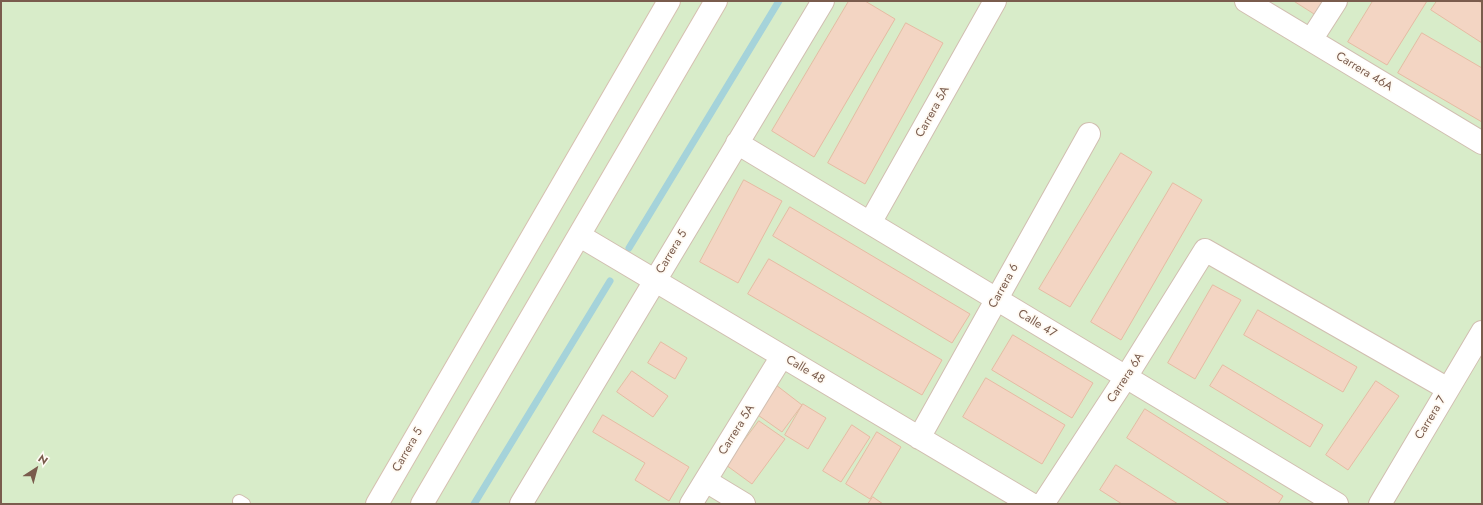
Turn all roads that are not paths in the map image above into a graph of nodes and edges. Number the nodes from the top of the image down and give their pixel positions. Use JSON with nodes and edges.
{"nodes":[{"id":1,"x":669,"y":1,"type":"edge"},
{"id":2,"x":716,"y":1,"type":"edge"},
{"id":3,"x":823,"y":1,"type":"edge"},
{"id":4,"x":995,"y":1,"type":"edge"},
{"id":5,"x":1246,"y":1,"type":"edge"},
{"id":6,"x":1336,"y":1,"type":"edge"},
{"id":7,"x":1311,"y":40,"type":"junction"},
{"id":8,"x":1089,"y":134,"type":"dead end"},
{"id":9,"x":738,"y":143,"type":"junction"},
{"id":10,"x":1482,"y":143,"type":"edge"},
{"id":11,"x":870,"y":223,"type":"junction"},
{"id":12,"x":580,"y":236,"type":"junction"},
{"id":13,"x":655,"y":281,"type":"junction"},
{"id":14,"x":997,"y":299,"type":"junction"},
{"id":15,"x":1482,"y":332,"type":"edge"},
{"id":16,"x":782,"y":356,"type":"junction"},
{"id":17,"x":1126,"y":377,"type":"junction"},
{"id":18,"x":1448,"y":389,"type":"junction"},
{"id":19,"x":919,"y":438,"type":"junction"},
{"id":20,"x":706,"y":481,"type":"junction"},
{"id":21,"x":377,"y":504,"type":"edge"},
{"id":22,"x":422,"y":504,"type":"edge"},
{"id":23,"x":522,"y":504,"type":"edge"},
{"id":24,"x":691,"y":504,"type":"edge"},
{"id":25,"x":744,"y":504,"type":"edge"},
{"id":26,"x":1030,"y":504,"type":"edge"},
{"id":27,"x":1043,"y":504,"type":"edge"},
{"id":28,"x":1337,"y":504,"type":"edge"},
{"id":29,"x":1380,"y":504,"type":"edge"}],
"edges":[{"from":1,"to":21,"type":"street","name":"Carrera 5"},
{"from":2,"to":12,"type":"street"},
{"from":3,"to":9,"type":"street","name":"Carrera 5"},
{"from":4,"to":11,"type":"street","name":"Carrera 5A"},
{"from":5,"to":7,"type":"street","name":"Carrera 46A"},
{"from":6,"to":7,"type":"street"},
{"from":7,"to":10,"type":"street","name":"Carrera 46A"},
{"from":8,"to":14,"type":"street","name":"Carrera 6"},
{"from":9,"to":11,"type":"street","name":"Calle 47"},
{"from":9,"to":13,"type":"street","name":"Carrera 5"},
{"from":11,"to":14,"type":"street","name":"Calle 47"},
{"from":12,"to":13,"type":"street","name":"Calle 48"},
{"from":12,"to":22,"type":"street"},
{"from":13,"to":16,"type":"street","name":"Calle 48"},
{"from":13,"to":23,"type":"street","name":"Carrera 5"},
{"from":14,"to":17,"type":"street","name":"Calle 47"},
{"from":14,"to":19,"type":"street","name":"Carrera 6"},
{"from":15,"to":18,"type":"street","name":"Carrera 7"},
{"from":16,"to":19,"type":"street","name":"Calle 48"},
{"from":16,"to":20,"type":"street","name":"Carrera 5A"},
{"from":17,"to":18,"type":"street","name":"Carrera 6A"},
{"from":17,"to":27,"type":"street","name":"Carrera 6A"},
{"from":17,"to":28,"type":"street","name":"Calle 47"},
{"from":18,"to":29,"type":"street","name":"Carrera 7"},
{"from":19,"to":26,"type":"street","name":"Calle 48"},
{"from":20,"to":24,"type":"street","name":"Carrera 5A"},
{"from":20,"to":25,"type":"street"}]}
